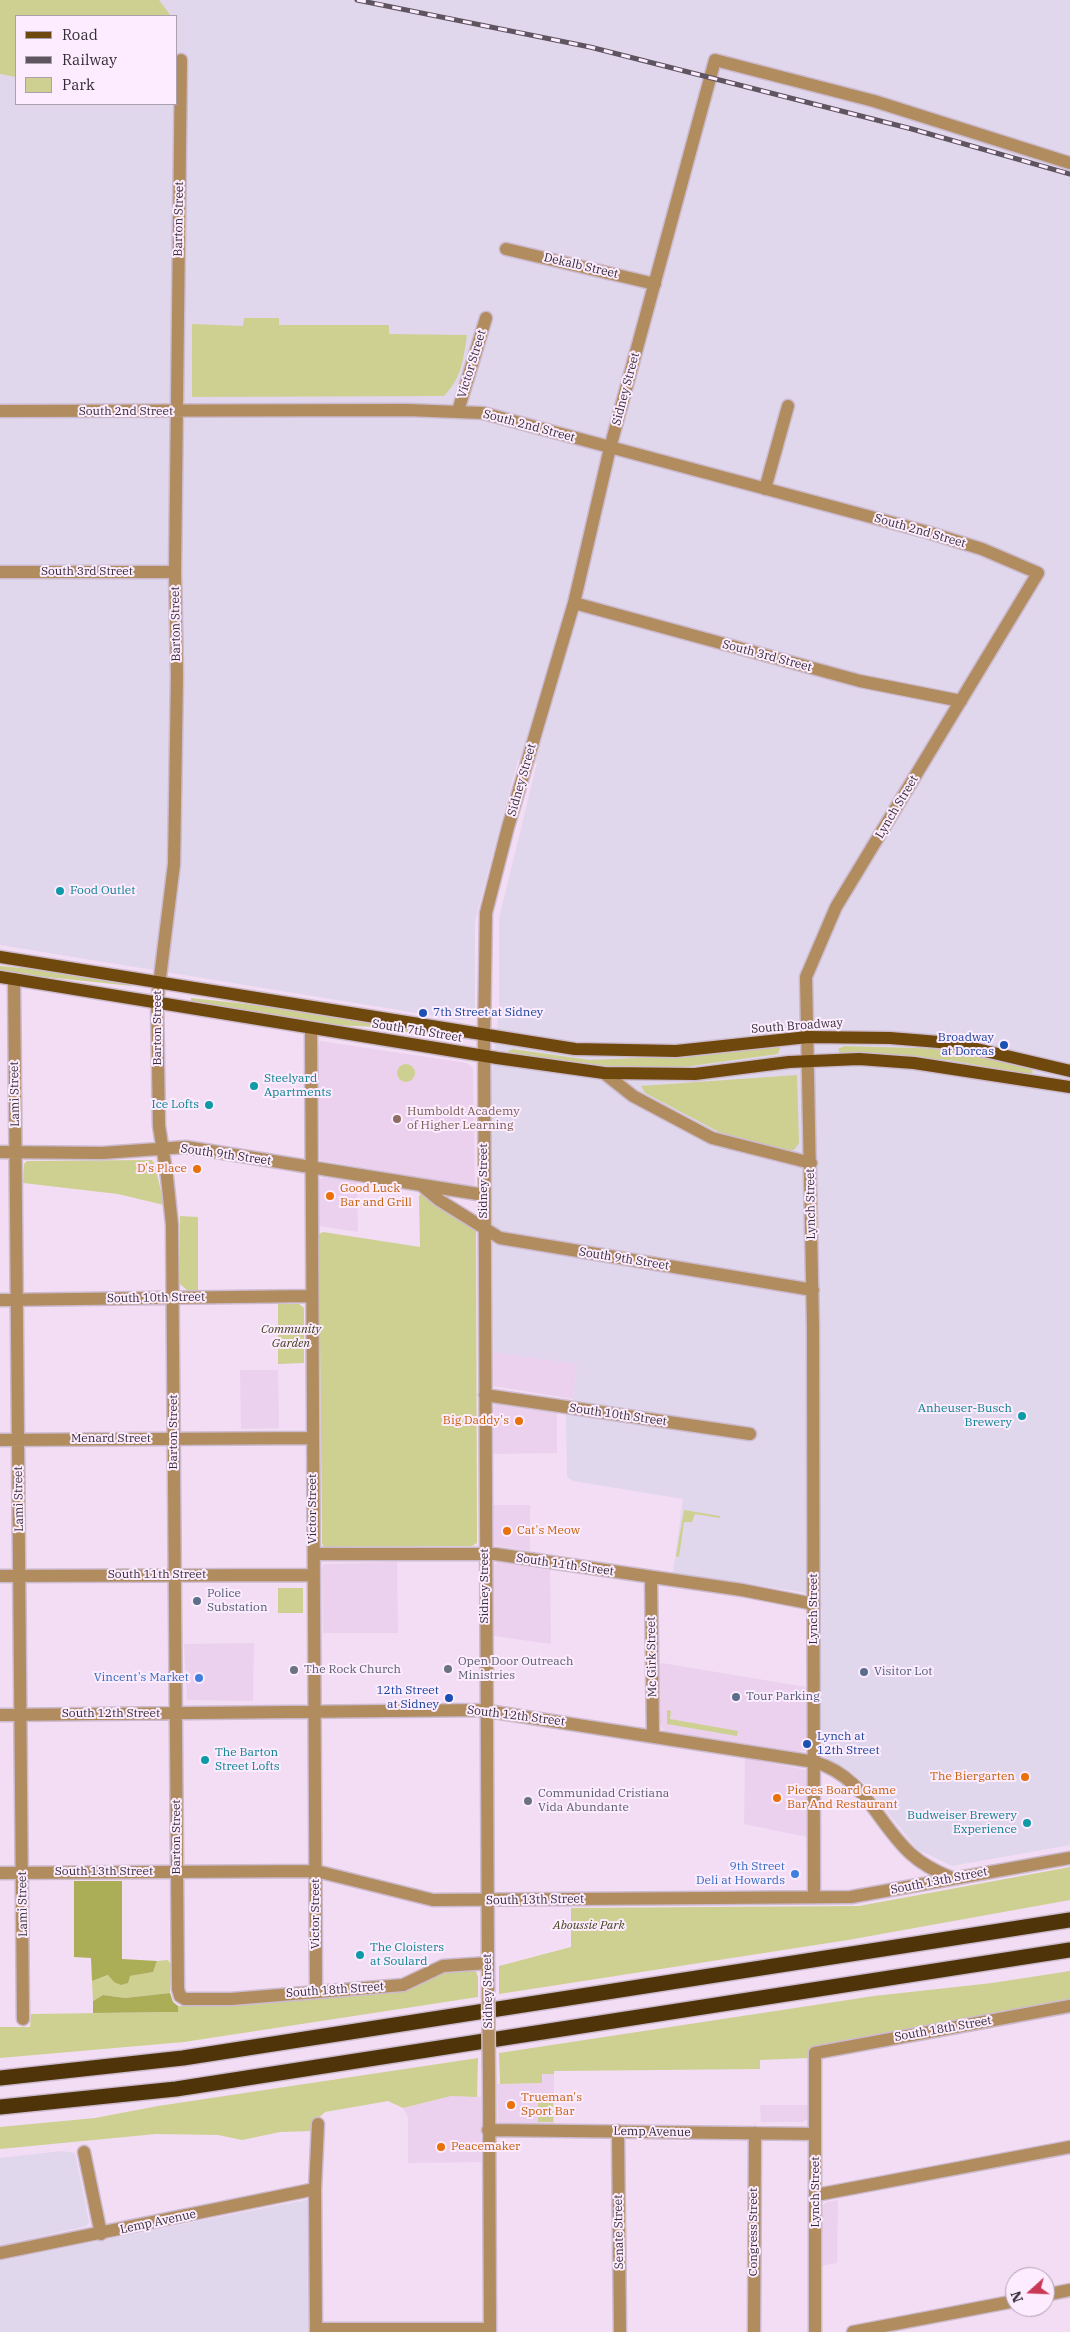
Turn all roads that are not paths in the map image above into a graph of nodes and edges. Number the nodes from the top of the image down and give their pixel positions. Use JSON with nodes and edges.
{"nodes":[{"id":1,"x":181,"y":60,"type":"dead end"},
{"id":2,"x":1070,"y":163,"type":"edge"},
{"id":3,"x":506,"y":249,"type":"dead end"},
{"id":4,"x":656,"y":284,"type":"junction"},
{"id":5,"x":486,"y":318,"type":"dead end"},
{"id":6,"x":788,"y":406,"type":"dead end"},
{"id":7,"x":0,"y":411,"type":"edge"},
{"id":8,"x":458,"y":411,"type":"junction"},
{"id":9,"x":178,"y":412,"type":"junction"},
{"id":10,"x":610,"y":448,"type":"junction"},
{"id":11,"x":765,"y":489,"type":"junction"},
{"id":12,"x":0,"y":572,"type":"edge"},
{"id":13,"x":175,"y":572,"type":"junction"},
{"id":14,"x":1038,"y":573,"type":"joint"},
{"id":15,"x":574,"y":603,"type":"junction"},
{"id":16,"x":961,"y":701,"type":"junction"},
{"id":17,"x":0,"y":957,"type":"edge"},
{"id":18,"x":0,"y":977,"type":"edge"},
{"id":19,"x":14,"y":979,"type":"junction"},
{"id":20,"x":159,"y":982,"type":"junction"},
{"id":21,"x":157,"y":1002,"type":"junction"},
{"id":22,"x":310,"y":1028,"type":"junction"},
{"id":23,"x":484,"y":1035,"type":"junction"},
{"id":24,"x":808,"y":1037,"type":"junction"},
{"id":25,"x":553,"y":1046,"type":"joint"},
{"id":26,"x":484,"y":1056,"type":"junction"},
{"id":27,"x":808,"y":1061,"type":"junction"},
{"id":28,"x":1070,"y":1071,"type":"edge"},
{"id":29,"x":604,"y":1073,"type":"junction"},
{"id":30,"x":1070,"y":1087,"type":"edge"},
{"id":31,"x":162,"y":1149,"type":"junction"},
{"id":32,"x":0,"y":1152,"type":"edge"},
{"id":33,"x":16,"y":1152,"type":"junction"},
{"id":34,"x":811,"y":1163,"type":"junction"},
{"id":35,"x":312,"y":1167,"type":"junction"},
{"id":36,"x":421,"y":1185,"type":"junction"},
{"id":37,"x":484,"y":1195,"type":"junction"},
{"id":38,"x":484,"y":1230,"type":"junction"},
{"id":39,"x":813,"y":1290,"type":"junction"},
{"id":40,"x":312,"y":1296,"type":"junction"},
{"id":41,"x":173,"y":1298,"type":"junction"},
{"id":42,"x":0,"y":1300,"type":"edge"},
{"id":43,"x":18,"y":1300,"type":"junction"},
{"id":44,"x":485,"y":1395,"type":"junction"},
{"id":45,"x":750,"y":1434,"type":"dead end"},
{"id":46,"x":313,"y":1438,"type":"junction"},
{"id":47,"x":174,"y":1439,"type":"junction"},
{"id":48,"x":0,"y":1440,"type":"edge"},
{"id":49,"x":19,"y":1440,"type":"junction"},
{"id":50,"x":314,"y":1554,"type":"junction"},
{"id":51,"x":485,"y":1554,"type":"junction"},
{"id":52,"x":175,"y":1575,"type":"junction"},
{"id":53,"x":314,"y":1575,"type":"junction"},
{"id":54,"x":0,"y":1576,"type":"edge"},
{"id":55,"x":20,"y":1576,"type":"junction"},
{"id":56,"x":651,"y":1577,"type":"junction"},
{"id":57,"x":814,"y":1604,"type":"junction"},
{"id":58,"x":486,"y":1710,"type":"junction"},
{"id":59,"x":314,"y":1712,"type":"junction"},
{"id":60,"x":176,"y":1713,"type":"junction"},
{"id":61,"x":0,"y":1714,"type":"edge"},
{"id":62,"x":21,"y":1714,"type":"junction"},
{"id":63,"x":653,"y":1736,"type":"junction"},
{"id":64,"x":815,"y":1762,"type":"junction"},
{"id":65,"x":1070,"y":1858,"type":"edge"},
{"id":66,"x":316,"y":1871,"type":"junction"},
{"id":67,"x":177,"y":1872,"type":"junction"},
{"id":68,"x":0,"y":1873,"type":"edge"},
{"id":69,"x":22,"y":1873,"type":"junction"},
{"id":70,"x":952,"y":1878,"type":"junction"},
{"id":71,"x":814,"y":1897,"type":"junction"},
{"id":72,"x":487,"y":1901,"type":"junction"},
{"id":73,"x":1070,"y":1920,"type":"edge"},
{"id":74,"x":1070,"y":1950,"type":"edge"},
{"id":75,"x":488,"y":1970,"type":"junction"},
{"id":76,"x":316,"y":1990,"type":"junction"},
{"id":77,"x":180,"y":1996,"type":"joint"},
{"id":78,"x":1070,"y":2006,"type":"edge"},
{"id":79,"x":23,"y":2019,"type":"dead end"},
{"id":80,"x":816,"y":2053,"type":"joint"},
{"id":81,"x":0,"y":2078,"type":"edge"},
{"id":82,"x":0,"y":2107,"type":"edge"},
{"id":83,"x":318,"y":2124,"type":"dead end"},
{"id":84,"x":488,"y":2130,"type":"junction"},
{"id":85,"x":618,"y":2131,"type":"junction"},
{"id":86,"x":755,"y":2133,"type":"junction"},
{"id":87,"x":815,"y":2134,"type":"junction"},
{"id":88,"x":1070,"y":2148,"type":"edge"},
{"id":89,"x":84,"y":2152,"type":"dead end"},
{"id":90,"x":315,"y":2189,"type":"junction"},
{"id":91,"x":816,"y":2195,"type":"junction"},
{"id":92,"x":101,"y":2234,"type":"junction"},
{"id":93,"x":0,"y":2253,"type":"edge"},
{"id":94,"x":1070,"y":2290,"type":"edge"},
{"id":95,"x":1055,"y":2293,"type":"edge"},
{"id":96,"x":1005,"y":2303,"type":"edge"},
{"id":97,"x":316,"y":2330,"type":"edge"},
{"id":98,"x":490,"y":2330,"type":"edge"},
{"id":99,"x":620,"y":2332,"type":"edge"},
{"id":100,"x":754,"y":2332,"type":"edge"},
{"id":101,"x":815,"y":2332,"type":"edge"},
{"id":102,"x":853,"y":2332,"type":"edge"}],
"edges":[{"from":1,"to":9,"type":"street","name":"Barton Street"},
{"from":2,"to":4,"type":"street","name":"Sidney Street"},
{"from":3,"to":4,"type":"street","name":"Dekalb Street"},
{"from":4,"to":10,"type":"street","name":"Sidney Street"},
{"from":5,"to":8,"type":"street","name":"Victor Street"},
{"from":6,"to":11,"type":"street"},
{"from":7,"to":9,"type":"street","name":"South 2nd Street"},
{"from":8,"to":9,"type":"street","name":"South 2nd Street"},
{"from":8,"to":10,"type":"street","name":"South 2nd Street"},
{"from":9,"to":13,"type":"street","name":"Barton Street"},
{"from":10,"to":11,"type":"street","name":"South 2nd Street"},
{"from":10,"to":15,"type":"street","name":"Sidney Street"},
{"from":11,"to":14,"type":"street","name":"South 2nd Street"},
{"from":12,"to":13,"type":"street","name":"South 3rd Street"},
{"from":13,"to":20,"type":"street","name":"Barton Street"},
{"from":14,"to":16,"type":"street","name":"Lynch Street"},
{"from":15,"to":16,"type":"street","name":"South 3rd Street"},
{"from":15,"to":23,"type":"street","name":"Sidney Street"},
{"from":16,"to":24,"type":"street","name":"Lynch Street"},
{"from":17,"to":20,"type":"main road","name":"South 7th Street"},
{"from":18,"to":19,"type":"main road","name":"South 7th Street"},
{"from":19,"to":21,"type":"main road","name":"South 7th Street"},
{"from":19,"to":33,"type":"street","name":"Lami Street"},
{"from":20,"to":21,"type":"street","name":"Barton Street"},
{"from":20,"to":23,"type":"main road","name":"South 7th Street"},
{"from":21,"to":22,"type":"main road","name":"South 7th Street"},
{"from":21,"to":31,"type":"street","name":"Barton Street"},
{"from":22,"to":26,"type":"main road","name":"South 7th Street"},
{"from":22,"to":35,"type":"street","name":"Victor Street"},
{"from":23,"to":25,"type":"main road","name":"South 7th Street"},
{"from":23,"to":26,"type":"street","name":"Sidney Street"},
{"from":24,"to":25,"type":"main road","name":"South Broadway"},
{"from":24,"to":27,"type":"street","name":"Lynch Street"},
{"from":24,"to":28,"type":"main road","name":"South Broadway"},
{"from":26,"to":29,"type":"main road","name":"South 7th Street"},
{"from":26,"to":37,"type":"street","name":"Sidney Street"},
{"from":27,"to":29,"type":"main road"},
{"from":27,"to":30,"type":"main road"},
{"from":27,"to":34,"type":"street","name":"Lynch Street"},
{"from":29,"to":34,"type":"street"},
{"from":31,"to":33,"type":"street","name":"South 9th Street"},
{"from":31,"to":35,"type":"street","name":"South 9th Street"},
{"from":31,"to":41,"type":"street","name":"Barton Street"},
{"from":32,"to":33,"type":"street","name":"South 9th Street"},
{"from":33,"to":43,"type":"street","name":"Lami Street"},
{"from":34,"to":39,"type":"street","name":"Lynch Street"},
{"from":35,"to":36,"type":"street","name":"South 9th Street"},
{"from":35,"to":40,"type":"street","name":"Victor Street"},
{"from":36,"to":37,"type":"street","name":"South 9th Street"},
{"from":36,"to":38,"type":"street","name":"South 9th Street"},
{"from":37,"to":38,"type":"street","name":"Sidney Street"},
{"from":38,"to":39,"type":"street","name":"South 9th Street"},
{"from":38,"to":44,"type":"street","name":"Sidney Street"},
{"from":39,"to":57,"type":"street","name":"Lynch Street"},
{"from":40,"to":41,"type":"street","name":"South 10th Street"},
{"from":40,"to":46,"type":"street","name":"Victor Street"},
{"from":41,"to":43,"type":"street","name":"South 10th Street"},
{"from":41,"to":47,"type":"street","name":"Barton Street"},
{"from":42,"to":43,"type":"street","name":"South 10th Street"},
{"from":43,"to":49,"type":"street","name":"Lami Street"},
{"from":44,"to":45,"type":"street","name":"South 10th Street"},
{"from":44,"to":51,"type":"street","name":"Sidney Street"},
{"from":46,"to":47,"type":"street","name":"Menard Street"},
{"from":46,"to":50,"type":"street","name":"Victor Street"},
{"from":47,"to":49,"type":"street","name":"Menard Street"},
{"from":47,"to":52,"type":"street","name":"Barton Street"},
{"from":48,"to":49,"type":"street","name":"Menard Street"},
{"from":49,"to":55,"type":"street","name":"Lami Street"},
{"from":50,"to":51,"type":"street","name":"South 11th Street"},
{"from":50,"to":53,"type":"street","name":"Victor Street"},
{"from":51,"to":56,"type":"street","name":"South 11th Street"},
{"from":51,"to":58,"type":"street","name":"Sidney Street"},
{"from":52,"to":53,"type":"street","name":"South 11th Street"},
{"from":52,"to":55,"type":"street","name":"South 11th Street"},
{"from":52,"to":60,"type":"street","name":"Barton Street"},
{"from":53,"to":59,"type":"street","name":"Victor Street"},
{"from":54,"to":55,"type":"street","name":"South 11th Street"},
{"from":55,"to":62,"type":"street","name":"Lami Street"},
{"from":56,"to":57,"type":"street","name":"South 11th Street"},
{"from":56,"to":63,"type":"street","name":"Mc Girk Street"},
{"from":57,"to":64,"type":"street","name":"Lynch Street"},
{"from":58,"to":59,"type":"street","name":"South 12th Street"},
{"from":58,"to":63,"type":"street","name":"South 12th Street"},
{"from":58,"to":72,"type":"street","name":"Sidney Street"},
{"from":59,"to":60,"type":"street","name":"South 12th Street"},
{"from":59,"to":66,"type":"street","name":"Victor Street"},
{"from":60,"to":62,"type":"street","name":"South 12th Street"},
{"from":60,"to":67,"type":"street","name":"Barton Street"},
{"from":61,"to":62,"type":"street","name":"South 12th Street"},
{"from":62,"to":69,"type":"street","name":"Lami Street"},
{"from":63,"to":64,"type":"street","name":"South 12th Street"},
{"from":64,"to":70,"type":"street","name":"South 12th Street"},
{"from":64,"to":71,"type":"street","name":"Lynch Street"},
{"from":65,"to":70,"type":"street","name":"South 13th Street"},
{"from":66,"to":67,"type":"street","name":"South 13th Street"},
{"from":66,"to":72,"type":"street","name":"South 13th Street"},
{"from":66,"to":76,"type":"street","name":"Victor Street"},
{"from":67,"to":69,"type":"street","name":"South 13th Street"},
{"from":67,"to":77,"type":"street","name":"Barton Street"},
{"from":68,"to":69,"type":"street","name":"South 13th Street"},
{"from":69,"to":79,"type":"street","name":"Lami Street"},
{"from":70,"to":71,"type":"street","name":"South 13th Street"},
{"from":71,"to":72,"type":"street","name":"South 13th Street"},
{"from":72,"to":75,"type":"street","name":"Sidney Street"},
{"from":73,"to":81,"type":"highway"},
{"from":74,"to":82,"type":"highway"},
{"from":75,"to":76,"type":"street","name":"South 18th Street"},
{"from":75,"to":84,"type":"street","name":"Sidney Street","bridge":true},
{"from":76,"to":77,"type":"street","name":"South 18th Street"},
{"from":78,"to":80,"type":"street","name":"South 18th Street"},
{"from":80,"to":87,"type":"street","name":"Lynch Street"},
{"from":83,"to":90,"type":"street"},
{"from":84,"to":85,"type":"street","name":"Lemp Avenue"},
{"from":84,"to":98,"type":"street","name":"Sidney Street"},
{"from":85,"to":86,"type":"street","name":"Lemp Avenue"},
{"from":85,"to":99,"type":"street","name":"Senate Street"},
{"from":86,"to":87,"type":"street","name":"Lemp Avenue"},
{"from":86,"to":100,"type":"street","name":"Congress Street"},
{"from":87,"to":91,"type":"street","name":"Lynch Street"},
{"from":88,"to":91,"type":"street"},
{"from":89,"to":92,"type":"street"},
{"from":90,"to":92,"type":"street","name":"Lemp Avenue"},
{"from":90,"to":97,"type":"street"},
{"from":91,"to":101,"type":"street","name":"Lynch Street"},
{"from":92,"to":93,"type":"street","name":"Lemp Avenue"},
{"from":94,"to":95,"type":"street"},
{"from":96,"to":102,"type":"street"},
{"from":97,"to":98,"type":"street"}]}
